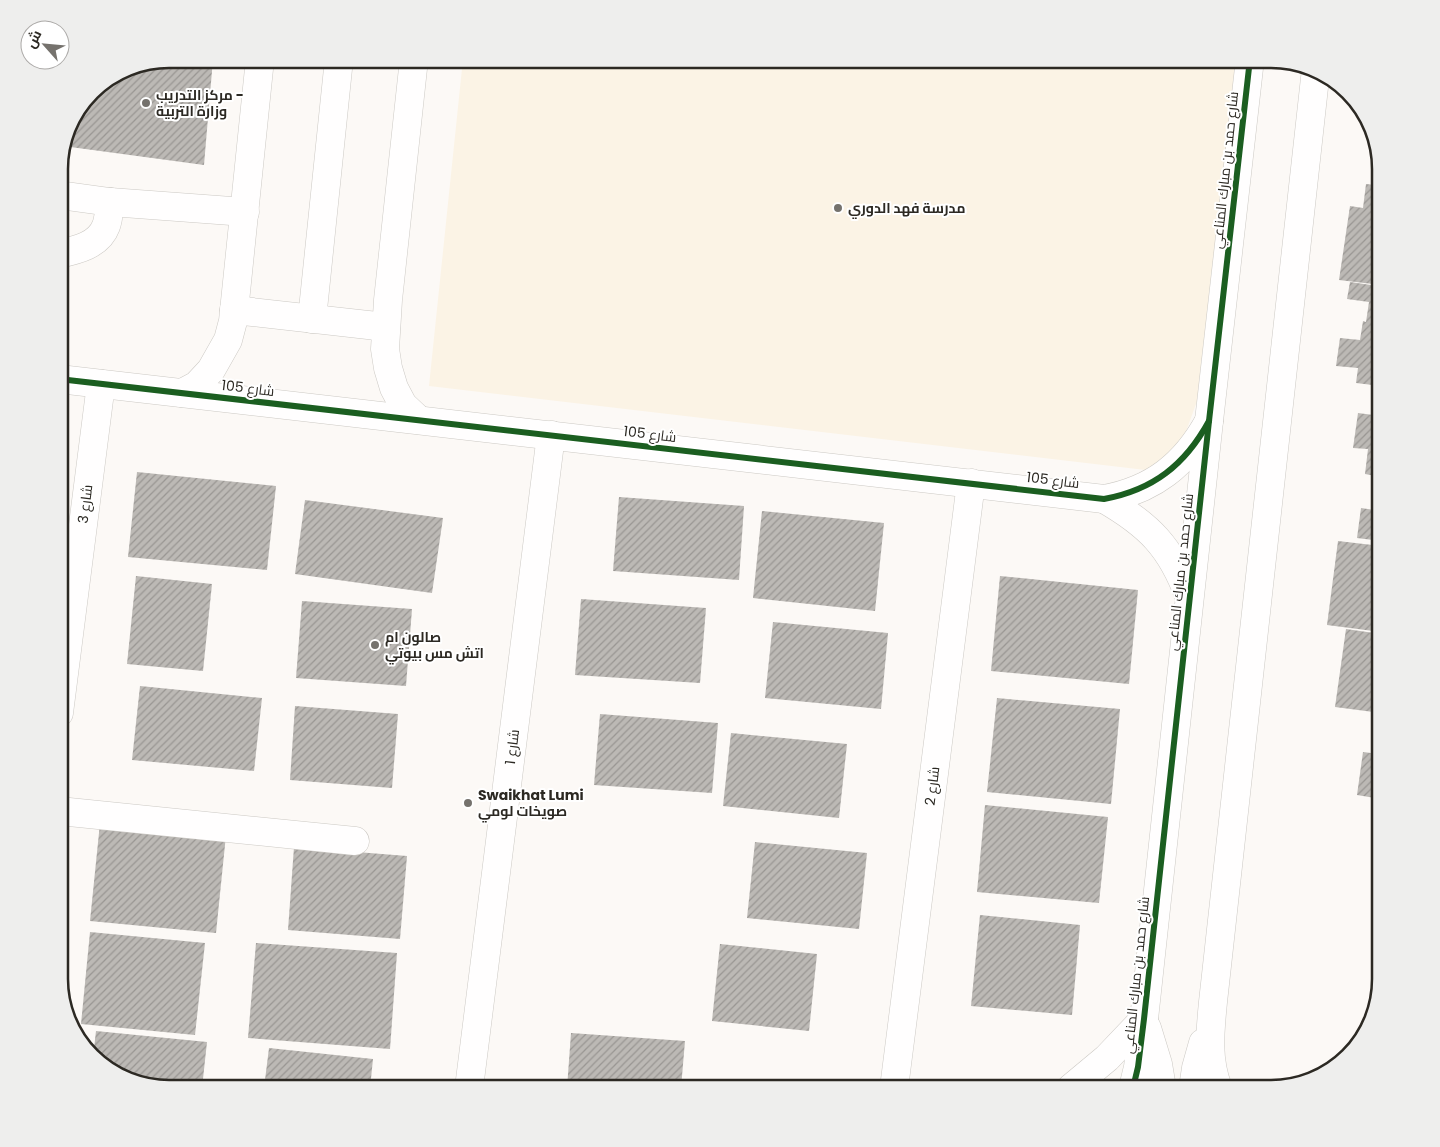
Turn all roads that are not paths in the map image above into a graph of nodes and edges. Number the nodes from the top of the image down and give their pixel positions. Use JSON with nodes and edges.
{"nodes":[{"id":1,"x":259,"y":68,"type":"edge"},
{"id":2,"x":338,"y":68,"type":"edge"},
{"id":3,"x":413,"y":68,"type":"edge"},
{"id":4,"x":1249,"y":68,"type":"edge"},
{"id":5,"x":1315,"y":78,"type":"edge"},
{"id":6,"x":68,"y":198,"type":"edge"},
{"id":7,"x":109,"y":210,"type":"junction"},
{"id":8,"x":244,"y":220,"type":"junction"},
{"id":9,"x":68,"y":252,"type":"edge"},
{"id":10,"x":234,"y":310,"type":"junction"},
{"id":11,"x":312,"y":319,"type":"junction"},
{"id":12,"x":386,"y":327,"type":"junction"},
{"id":13,"x":68,"y":380,"type":"edge"},
{"id":14,"x":101,"y":384,"type":"junction"},
{"id":15,"x":182,"y":393,"type":"junction"},
{"id":16,"x":419,"y":420,"type":"junction"},
{"id":17,"x":1209,"y":421,"type":"junction"},
{"id":18,"x":551,"y":435,"type":"junction"},
{"id":19,"x":971,"y":483,"type":"junction"},
{"id":20,"x":1104,"y":498,"type":"junction"},
{"id":21,"x":1190,"y":598,"type":"junction"},
{"id":22,"x":68,"y":642,"type":"edge"},
{"id":23,"x":68,"y":812,"type":"edge"},
{"id":24,"x":355,"y":841,"type":"dead end"},
{"id":25,"x":1213,"y":1002,"type":"junction"},
{"id":26,"x":1144,"y":1019,"type":"junction"},
{"id":27,"x":470,"y":1080,"type":"edge"},
{"id":28,"x":895,"y":1080,"type":"edge"},
{"id":29,"x":1081,"y":1080,"type":"edge"},
{"id":30,"x":1135,"y":1080,"type":"edge"},
{"id":31,"x":1161,"y":1080,"type":"edge"},
{"id":32,"x":1194,"y":1080,"type":"edge"},
{"id":33,"x":1215,"y":1080,"type":"edge"}],
"edges":[{"from":1,"to":8,"type":"street"},
{"from":2,"to":11,"type":"street"},
{"from":3,"to":12,"type":"street"},
{"from":4,"to":17,"type":"street","name":"شارع حمد بن مبارك المناعي"},
{"from":5,"to":25,"type":"street"},
{"from":6,"to":7,"type":"street"},
{"from":7,"to":8,"type":"street"},
{"from":7,"to":9,"type":"street"},
{"from":8,"to":10,"type":"street"},
{"from":10,"to":11,"type":"street"},
{"from":10,"to":15,"type":"street"},
{"from":11,"to":12,"type":"street"},
{"from":12,"to":16,"type":"street"},
{"from":13,"to":14,"type":"street","name":"شارع 105"},
{"from":14,"to":15,"type":"street","name":"شارع 105"},
{"from":14,"to":22,"type":"street","name":"شارع 3"},
{"from":15,"to":16,"type":"street","name":"شارع 105"},
{"from":16,"to":18,"type":"street","name":"شارع 105"},
{"from":17,"to":20,"type":"street","name":"شارع 105"},
{"from":17,"to":21,"type":"street","name":"شارع حمد بن مبارك المناعي"},
{"from":18,"to":19,"type":"street","name":"شارع 105"},
{"from":18,"to":27,"type":"street","name":"شارع 1"},
{"from":19,"to":20,"type":"street","name":"شارع 105"},
{"from":19,"to":28,"type":"street","name":"شارع 2"},
{"from":20,"to":21,"type":"street","name":"شارع 105"},
{"from":21,"to":26,"type":"street","name":"شارع حمد بن مبارك المناعي"},
{"from":23,"to":24,"type":"street"},
{"from":25,"to":32,"type":"street"},
{"from":25,"to":33,"type":"street"},
{"from":26,"to":29,"type":"street"},
{"from":26,"to":30,"type":"street","name":"شارع حمد بن مبارك المناعي"},
{"from":26,"to":31,"type":"street"}]}
